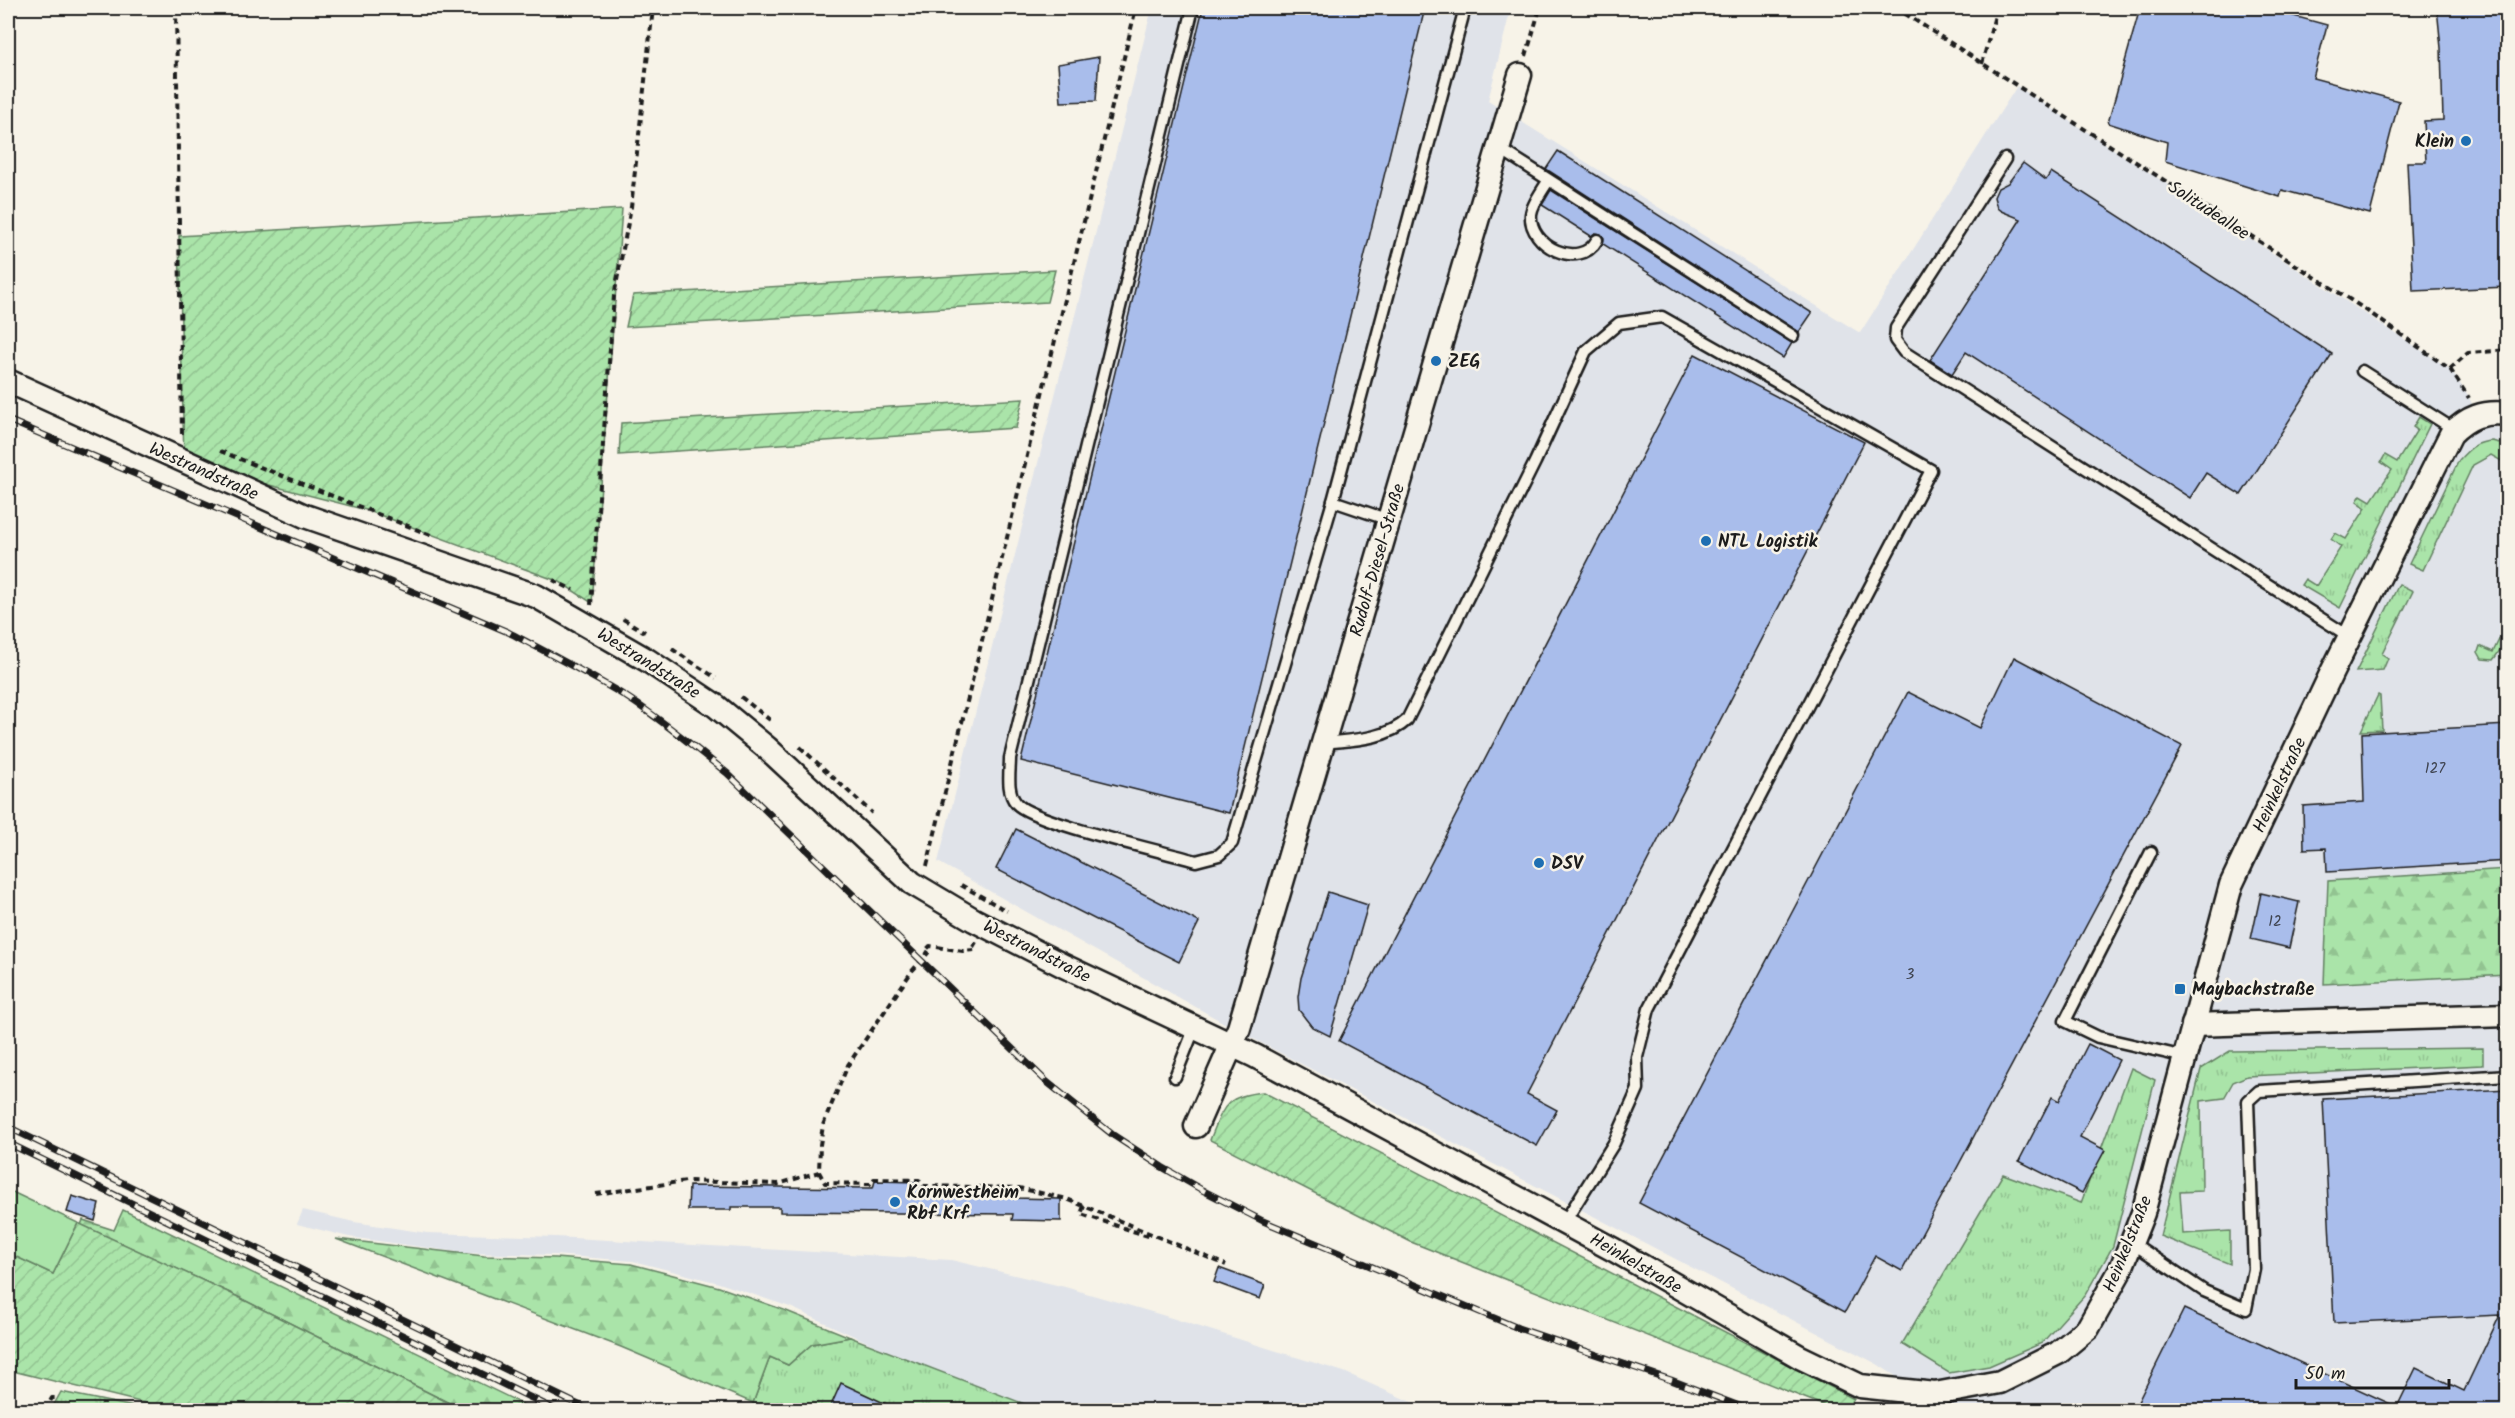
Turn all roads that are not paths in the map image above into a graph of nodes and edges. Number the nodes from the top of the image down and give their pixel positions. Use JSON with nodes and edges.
{"nodes":[{"id":1,"x":1193,"y":8,"type":"edge"},
{"id":2,"x":1465,"y":8,"type":"edge"},
{"id":3,"x":1520,"y":75,"type":"road end"},
{"id":4,"x":1498,"y":148,"type":"junction"},
{"id":5,"x":2005,"y":159,"type":"dead end"},
{"id":6,"x":1548,"y":181,"type":"junction"},
{"id":7,"x":1597,"y":240,"type":"dead end"},
{"id":8,"x":1793,"y":336,"type":"dead end"},
{"id":9,"x":2362,"y":371,"type":"dead end"},
{"id":10,"x":8,"y":381,"type":"edge"},
{"id":11,"x":2508,"y":414,"type":"edge"},
{"id":12,"x":2455,"y":430,"type":"junction"},
{"id":13,"x":1333,"y":501,"type":"junction"},
{"id":14,"x":1389,"y":520,"type":"junction"},
{"id":15,"x":2350,"y":637,"type":"junction"},
{"id":16,"x":1323,"y":743,"type":"junction"},
{"id":17,"x":2151,"y":852,"type":"dead end"},
{"id":18,"x":2508,"y":1015,"type":"edge"},
{"id":19,"x":2193,"y":1025,"type":"junction"},
{"id":20,"x":1196,"y":1027,"type":"junction"},
{"id":21,"x":1232,"y":1044,"type":"junction"},
{"id":22,"x":2185,"y":1057,"type":"junction"},
{"id":23,"x":2508,"y":1075,"type":"edge"},
{"id":24,"x":1175,"y":1077,"type":"dead end"},
{"id":25,"x":1196,"y":1126,"type":"dead end"},
{"id":26,"x":1564,"y":1223,"type":"junction"},
{"id":27,"x":2131,"y":1242,"type":"junction"}],
"edges":[{"from":1,"to":13,"type":"lane"},
{"from":2,"to":13,"type":"lane"},
{"from":3,"to":4,"type":"street","name":"Rudolf-Diesel-Straße"},
{"from":4,"to":6,"type":"lane"},
{"from":4,"to":14,"type":"street","name":"Rudolf-Diesel-Straße"},
{"from":5,"to":15,"type":"lane"},
{"from":6,"to":7,"type":"lane"},
{"from":6,"to":8,"type":"lane"},
{"from":9,"to":12,"type":"lane"},
{"from":10,"to":20,"type":"street","name":"Westrandstraße"},
{"from":11,"to":12,"type":"street","name":"Heinkelstraße"},
{"from":12,"to":15,"type":"street","name":"Heinkelstraße"},
{"from":13,"to":14,"type":"lane"},
{"from":14,"to":16,"type":"street","name":"Rudolf-Diesel-Straße"},
{"from":15,"to":19,"type":"street","name":"Heinkelstraße"},
{"from":16,"to":21,"type":"street","name":"Rudolf-Diesel-Straße"},
{"from":16,"to":26,"type":"lane"},
{"from":17,"to":22,"type":"lane"},
{"from":18,"to":19,"type":"street"},
{"from":19,"to":22,"type":"street","name":"Heinkelstraße"},
{"from":20,"to":21,"type":"street","name":"Westrandstraße"},
{"from":20,"to":24,"type":"lane"},
{"from":21,"to":25,"type":"street","name":"Rudolf-Diesel-Straße"},
{"from":21,"to":26,"type":"street","name":"Heinkelstraße"},
{"from":22,"to":27,"type":"street","name":"Heinkelstraße"},
{"from":23,"to":27,"type":"lane"},
{"from":26,"to":27,"type":"street","name":"Heinkelstraße"}]}
